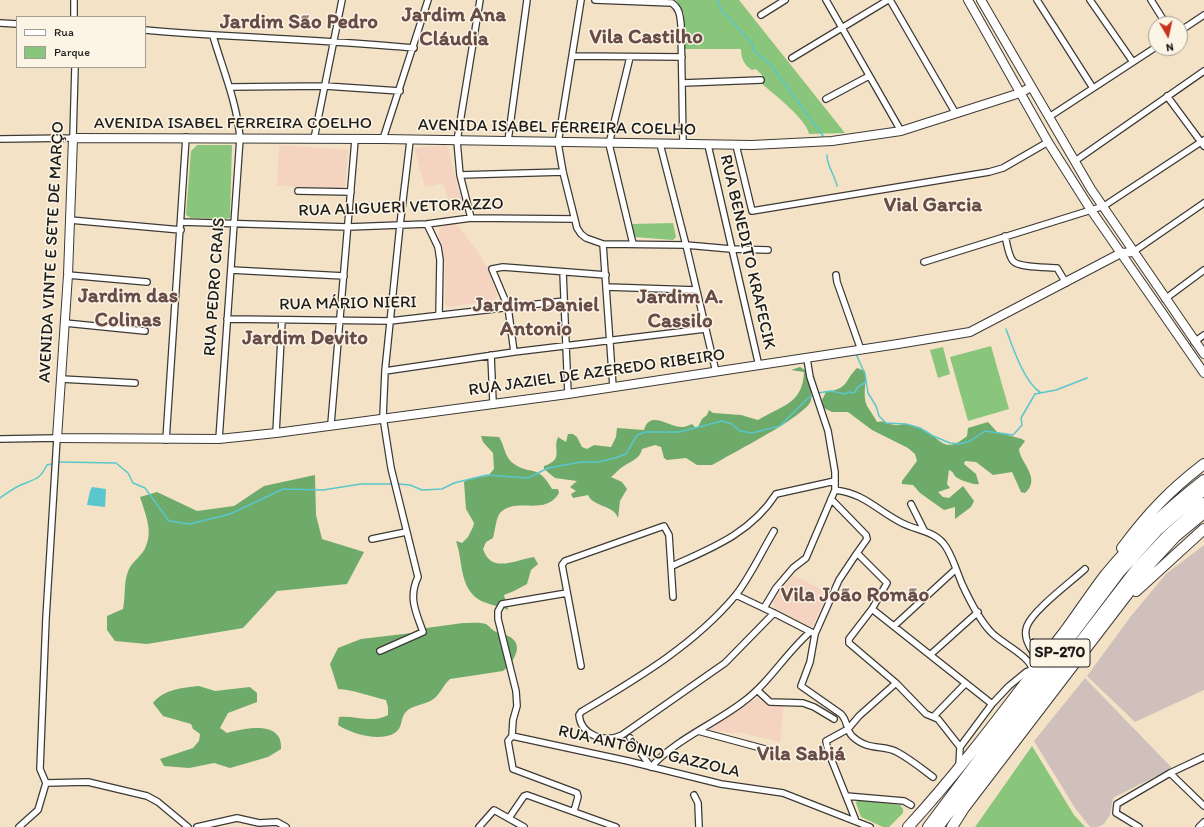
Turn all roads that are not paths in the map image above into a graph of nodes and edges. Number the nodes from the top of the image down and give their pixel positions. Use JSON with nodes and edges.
{"nodes":[{"id":1,"x":74,"y":0,"type":"edge"},
{"id":2,"x":342,"y":0,"type":"edge"},
{"id":3,"x":428,"y":0,"type":"edge"},
{"id":4,"x":480,"y":0,"type":"edge"},
{"id":5,"x":527,"y":0,"type":"edge"},
{"id":6,"x":581,"y":0,"type":"edge"},
{"id":7,"x":596,"y":0,"type":"edge"},
{"id":8,"x":785,"y":0,"type":"edge"},
{"id":9,"x":826,"y":0,"type":"edge"},
{"id":10,"x":889,"y":0,"type":"edge"},
{"id":11,"x":968,"y":0,"type":"edge"},
{"id":12,"x":981,"y":0,"type":"edge"},
{"id":13,"x":1037,"y":0,"type":"edge"},
{"id":14,"x":1090,"y":0,"type":"edge"},
{"id":15,"x":1151,"y":0,"type":"edge"},
{"id":16,"x":762,"y":15,"type":"dead end"},
{"id":17,"x":1204,"y":15,"type":"edge"},
{"id":18,"x":74,"y":16,"type":"edge"},
{"id":19,"x":1161,"y":16,"type":"edge"},
{"id":20,"x":0,"y":24,"type":"edge"},
{"id":21,"x":16,"y":24,"type":"edge"},
{"id":22,"x":1188,"y":26,"type":"edge"},
{"id":23,"x":842,"y":27,"type":"junction"},
{"id":24,"x":146,"y":30,"type":"edge"},
{"id":25,"x":213,"y":36,"type":"junction"},
{"id":26,"x":334,"y":40,"type":"junction"},
{"id":27,"x":414,"y":48,"type":"junction"},
{"id":28,"x":1148,"y":52,"type":"edge"},
{"id":29,"x":572,"y":56,"type":"junction"},
{"id":30,"x":630,"y":57,"type":"junction"},
{"id":31,"x":682,"y":57,"type":"junction"},
{"id":32,"x":792,"y":58,"type":"dead end"},
{"id":33,"x":1133,"y":62,"type":"junction"},
{"id":34,"x":75,"y":68,"type":"edge"},
{"id":35,"x":1204,"y":71,"type":"edge"},
{"id":36,"x":870,"y":76,"type":"junction"},
{"id":37,"x":761,"y":80,"type":"dead end"},
{"id":38,"x":683,"y":83,"type":"junction"},
{"id":39,"x":325,"y":86,"type":"junction"},
{"id":40,"x":230,"y":87,"type":"junction"},
{"id":41,"x":1031,"y":87,"type":"junction"},
{"id":42,"x":1093,"y":88,"type":"junction"},
{"id":43,"x":400,"y":91,"type":"junction"},
{"id":44,"x":1020,"y":93,"type":"junction"},
{"id":45,"x":1167,"y":96,"type":"junction"},
{"id":46,"x":826,"y":99,"type":"dead end"},
{"id":47,"x":956,"y":114,"type":"junction"},
{"id":48,"x":1049,"y":117,"type":"junction"},
{"id":49,"x":901,"y":131,"type":"junction"},
{"id":50,"x":186,"y":137,"type":"junction"},
{"id":51,"x":73,"y":138,"type":"junction"},
{"id":52,"x":240,"y":138,"type":"junction"},
{"id":53,"x":0,"y":139,"type":"edge"},
{"id":54,"x":314,"y":139,"type":"junction"},
{"id":55,"x":383,"y":139,"type":"junction"},
{"id":56,"x":356,"y":140,"type":"junction"},
{"id":57,"x":410,"y":141,"type":"junction"},
{"id":58,"x":457,"y":141,"type":"junction"},
{"id":59,"x":508,"y":142,"type":"junction"},
{"id":60,"x":1048,"y":142,"type":"junction"},
{"id":61,"x":1203,"y":142,"type":"edge"},
{"id":62,"x":558,"y":143,"type":"junction"},
{"id":63,"x":609,"y":144,"type":"junction"},
{"id":64,"x":660,"y":144,"type":"junction"},
{"id":65,"x":683,"y":144,"type":"junction"},
{"id":66,"x":708,"y":145,"type":"junction"},
{"id":67,"x":736,"y":145,"type":"junction"},
{"id":68,"x":1075,"y":162,"type":"junction"},
{"id":69,"x":563,"y":172,"type":"junction"},
{"id":70,"x":460,"y":175,"type":"junction"},
{"id":71,"x":1091,"y":189,"type":"junction"},
{"id":72,"x":298,"y":191,"type":"dead end"},
{"id":73,"x":351,"y":192,"type":"junction"},
{"id":74,"x":1081,"y":192,"type":"junction"},
{"id":75,"x":1204,"y":203,"type":"edge"},
{"id":76,"x":1104,"y":206,"type":"junction"},
{"id":77,"x":1091,"y":210,"type":"junction"},
{"id":78,"x":471,"y":218,"type":"junction"},
{"id":79,"x":70,"y":220,"type":"junction"},
{"id":80,"x":574,"y":220,"type":"junction"},
{"id":81,"x":181,"y":222,"type":"junction"},
{"id":82,"x":234,"y":224,"type":"junction"},
{"id":83,"x":427,"y":224,"type":"junction"},
{"id":84,"x":400,"y":225,"type":"junction"},
{"id":85,"x":348,"y":227,"type":"junction"},
{"id":86,"x":181,"y":230,"type":"junction"},
{"id":87,"x":1005,"y":236,"type":"junction"},
{"id":88,"x":603,"y":244,"type":"junction"},
{"id":89,"x":633,"y":244,"type":"junction"},
{"id":90,"x":686,"y":245,"type":"junction"},
{"id":91,"x":731,"y":249,"type":"junction"},
{"id":92,"x":768,"y":250,"type":"dead end"},
{"id":93,"x":1133,"y":252,"type":"junction"},
{"id":94,"x":1121,"y":254,"type":"junction"},
{"id":95,"x":924,"y":262,"type":"dead end"},
{"id":96,"x":231,"y":270,"type":"junction"},
{"id":97,"x":1204,"y":270,"type":"edge"},
{"id":98,"x":563,"y":272,"type":"junction"},
{"id":99,"x":836,"y":274,"type":"dead end"},
{"id":100,"x":68,"y":275,"type":"junction"},
{"id":101,"x":606,"y":275,"type":"junction"},
{"id":102,"x":344,"y":276,"type":"junction"},
{"id":103,"x":147,"y":282,"type":"dead end"},
{"id":104,"x":1066,"y":283,"type":"junction"},
{"id":105,"x":606,"y":287,"type":"junction"},
{"id":106,"x":696,"y":290,"type":"junction"},
{"id":107,"x":1165,"y":299,"type":"junction"},
{"id":108,"x":564,"y":301,"type":"junction"},
{"id":109,"x":508,"y":307,"type":"junction"},
{"id":110,"x":439,"y":315,"type":"junction"},
{"id":111,"x":228,"y":319,"type":"junction"},
{"id":112,"x":282,"y":320,"type":"junction"},
{"id":113,"x":390,"y":320,"type":"junction"},
{"id":114,"x":340,"y":321,"type":"junction"},
{"id":115,"x":65,"y":324,"type":"junction"},
{"id":116,"x":705,"y":329,"type":"junction"},
{"id":117,"x":145,"y":331,"type":"dead end"},
{"id":118,"x":1204,"y":335,"type":"edge"},
{"id":119,"x":610,"y":340,"type":"junction"},
{"id":120,"x":1194,"y":342,"type":"junction"},
{"id":121,"x":566,"y":345,"type":"junction"},
{"id":122,"x":861,"y":350,"type":"junction"},
{"id":123,"x":514,"y":352,"type":"junction"},
{"id":124,"x":1204,"y":354,"type":"edge"},
{"id":125,"x":491,"y":355,"type":"junction"},
{"id":126,"x":807,"y":359,"type":"junction"},
{"id":127,"x":759,"y":366,"type":"junction"},
{"id":128,"x":385,"y":371,"type":"junction"},
{"id":129,"x":716,"y":372,"type":"junction"},
{"id":130,"x":1204,"y":373,"type":"edge"},
{"id":131,"x":62,"y":379,"type":"junction"},
{"id":132,"x":135,"y":383,"type":"dead end"},
{"id":133,"x":613,"y":387,"type":"junction"},
{"id":134,"x":568,"y":394,"type":"junction"},
{"id":135,"x":493,"y":402,"type":"junction"},
{"id":136,"x":383,"y":417,"type":"junction"},
{"id":137,"x":331,"y":424,"type":"junction"},
{"id":138,"x":276,"y":433,"type":"junction"},
{"id":139,"x":57,"y":438,"type":"junction"},
{"id":140,"x":0,"y":439,"type":"edge"},
{"id":141,"x":219,"y":439,"type":"junction"},
{"id":142,"x":166,"y":440,"type":"junction"},
{"id":143,"x":1204,"y":464,"type":"edge"},
{"id":144,"x":1204,"y":480,"type":"edge"},
{"id":145,"x":835,"y":481,"type":"junction"},
{"id":146,"x":835,"y":490,"type":"junction"},
{"id":147,"x":1204,"y":490,"type":"edge"},
{"id":148,"x":831,"y":498,"type":"junction"},
{"id":149,"x":1204,"y":503,"type":"edge"},
{"id":150,"x":911,"y":504,"type":"dead end"},
{"id":151,"x":1204,"y":513,"type":"edge"},
{"id":152,"x":1204,"y":529,"type":"edge"},
{"id":153,"x":924,"y":530,"type":"junction"},
{"id":154,"x":774,"y":531,"type":"dead end"},
{"id":155,"x":406,"y":532,"type":"junction"},
{"id":156,"x":372,"y":539,"type":"dead end"},
{"id":157,"x":857,"y":553,"type":"junction"},
{"id":158,"x":672,"y":566,"type":"junction"},
{"id":159,"x":956,"y":569,"type":"junction"},
{"id":160,"x":1085,"y":569,"type":"dead end"},
{"id":161,"x":1105,"y":576,"type":"junction"},
{"id":162,"x":567,"y":594,"type":"junction"},
{"id":163,"x":736,"y":595,"type":"junction"},
{"id":164,"x":673,"y":597,"type":"dead end"},
{"id":165,"x":764,"y":608,"type":"junction"},
{"id":166,"x":872,"y":609,"type":"junction"},
{"id":167,"x":978,"y":612,"type":"junction"},
{"id":168,"x":774,"y":613,"type":"junction"},
{"id":169,"x":1111,"y":616,"type":"junction"},
{"id":170,"x":894,"y":626,"type":"junction"},
{"id":171,"x":812,"y":633,"type":"junction"},
{"id":172,"x":1053,"y":646,"type":"junction"},
{"id":173,"x":380,"y":651,"type":"dead end"},
{"id":174,"x":930,"y":655,"type":"junction"},
{"id":175,"x":1034,"y":655,"type":"junction"},
{"id":176,"x":581,"y":666,"type":"dead end"},
{"id":177,"x":1033,"y":668,"type":"junction"},
{"id":178,"x":896,"y":683,"type":"junction"},
{"id":179,"x":965,"y":684,"type":"junction"},
{"id":180,"x":757,"y":690,"type":"junction"},
{"id":181,"x":992,"y":704,"type":"junction"},
{"id":182,"x":934,"y":716,"type":"junction"},
{"id":183,"x":834,"y":719,"type":"dead end"},
{"id":184,"x":848,"y":729,"type":"junction"},
{"id":185,"x":628,"y":730,"type":"junction"},
{"id":186,"x":698,"y":731,"type":"junction"},
{"id":187,"x":622,"y":735,"type":"junction"},
{"id":188,"x":512,"y":736,"type":"junction"},
{"id":189,"x":630,"y":738,"type":"junction"},
{"id":190,"x":960,"y":747,"type":"junction"},
{"id":191,"x":776,"y":752,"type":"dead end"},
{"id":192,"x":1204,"y":757,"type":"edge"},
{"id":193,"x":651,"y":767,"type":"junction"},
{"id":194,"x":959,"y":768,"type":"junction"},
{"id":195,"x":1170,"y":773,"type":"junction"},
{"id":196,"x":932,"y":777,"type":"dead end"},
{"id":197,"x":46,"y":783,"type":"junction"},
{"id":198,"x":694,"y":795,"type":"dead end"},
{"id":199,"x":846,"y":796,"type":"junction"},
{"id":200,"x":911,"y":805,"type":"dead end"},
{"id":201,"x":1204,"y":806,"type":"edge"},
{"id":202,"x":574,"y":811,"type":"junction"},
{"id":203,"x":509,"y":818,"type":"junction"},
{"id":204,"x":856,"y":821,"type":"junction"},
{"id":205,"x":1204,"y":822,"type":"edge"},
{"id":206,"x":1136,"y":826,"type":"edge"},
{"id":207,"x":19,"y":827,"type":"edge"},
{"id":208,"x":188,"y":827,"type":"edge"},
{"id":209,"x":197,"y":827,"type":"edge"},
{"id":210,"x":286,"y":827,"type":"edge"},
{"id":211,"x":479,"y":827,"type":"edge"},
{"id":212,"x":524,"y":827,"type":"edge"},
{"id":213,"x":616,"y":827,"type":"edge"},
{"id":214,"x":699,"y":827,"type":"edge"},
{"id":215,"x":870,"y":827,"type":"edge"},
{"id":216,"x":908,"y":827,"type":"edge"},
{"id":217,"x":928,"y":827,"type":"edge"},
{"id":218,"x":938,"y":827,"type":"edge"},
{"id":219,"x":952,"y":827,"type":"edge"},
{"id":220,"x":1199,"y":827,"type":"edge"}],
"edges":[{"from":1,"to":18,"type":"street"},
{"from":2,"to":26,"type":"street"},
{"from":3,"to":27,"type":"street"},
{"from":4,"to":58,"type":"street"},
{"from":5,"to":59,"type":"street"},
{"from":6,"to":29,"type":"street"},
{"from":7,"to":31,"type":"street"},
{"from":8,"to":16,"type":"street"},
{"from":9,"to":23,"type":"street"},
{"from":10,"to":23,"type":"street"},
{"from":10,"to":47,"type":"street"},
{"from":11,"to":44,"type":"street"},
{"from":12,"to":41,"type":"street"},
{"from":13,"to":42,"type":"street"},
{"from":14,"to":33,"type":"street"},
{"from":15,"to":19,"type":"street"},
{"from":17,"to":22,"type":"street"},
{"from":20,"to":21,"type":"street"},
{"from":23,"to":32,"type":"street"},
{"from":23,"to":36,"type":"street"},
{"from":24,"to":25,"type":"street"},
{"from":25,"to":26,"type":"street"},
{"from":25,"to":40,"type":"street","name":"RUA PEDRO CRAIS"},
{"from":26,"to":27,"type":"street"},
{"from":26,"to":39,"type":"street"},
{"from":27,"to":43,"type":"street"},
{"from":28,"to":33,"type":"street"},
{"from":29,"to":30,"type":"street"},
{"from":29,"to":62,"type":"street"},
{"from":30,"to":31,"type":"street"},
{"from":30,"to":63,"type":"street"},
{"from":31,"to":38,"type":"street"},
{"from":33,"to":42,"type":"street"},
{"from":34,"to":51,"type":"street","name":"AVENIDA VINTE E SETE DE MARÇO"},
{"from":35,"to":45,"type":"street"},
{"from":36,"to":46,"type":"street"},
{"from":36,"to":49,"type":"street"},
{"from":37,"to":38,"type":"street"},
{"from":38,"to":65,"type":"street"},
{"from":39,"to":40,"type":"street"},
{"from":39,"to":43,"type":"street"},
{"from":39,"to":54,"type":"street"},
{"from":40,"to":52,"type":"street","name":"RUA PEDRO CRAIS"},
{"from":41,"to":44,"type":"street","name":"AVENIDA ISABEL FERREIRA COELHO"},
{"from":41,"to":48,"type":"street"},
{"from":42,"to":48,"type":"street"},
{"from":43,"to":55,"type":"street"},
{"from":44,"to":47,"type":"street","name":"AVENIDA ISABEL FERREIRA COELHO"},
{"from":44,"to":60,"type":"street"},
{"from":45,"to":61,"type":"street"},
{"from":45,"to":68,"type":"street"},
{"from":47,"to":49,"type":"street","name":"AVENIDA ISABEL FERREIRA COELHO"},
{"from":48,"to":68,"type":"street"},
{"from":49,"to":67,"type":"street","name":"AVENIDA ISABEL FERREIRA COELHO"},
{"from":50,"to":51,"type":"street","name":"AVENIDA ISABEL FERREIRA COELHO"},
{"from":50,"to":52,"type":"street","name":"AVENIDA ISABEL FERREIRA COELHO"},
{"from":50,"to":81,"type":"street"},
{"from":51,"to":53,"type":"street"},
{"from":51,"to":79,"type":"street","name":"AVENIDA VINTE E SETE DE MARÇO"},
{"from":52,"to":54,"type":"street","name":"AVENIDA ISABEL FERREIRA COELHO"},
{"from":52,"to":82,"type":"street","name":"RUA PEDRO CRAIS"},
{"from":54,"to":56,"type":"street","name":"AVENIDA ISABEL FERREIRA COELHO"},
{"from":55,"to":56,"type":"street","name":"AVENIDA ISABEL FERREIRA COELHO"},
{"from":55,"to":57,"type":"street","name":"AVENIDA ISABEL FERREIRA COELHO"},
{"from":56,"to":73,"type":"street"},
{"from":57,"to":58,"type":"street","name":"AVENIDA ISABEL FERREIRA COELHO"},
{"from":57,"to":84,"type":"street"},
{"from":58,"to":59,"type":"street","name":"AVENIDA ISABEL FERREIRA COELHO"},
{"from":58,"to":70,"type":"street"},
{"from":59,"to":62,"type":"street","name":"AVENIDA ISABEL FERREIRA COELHO"},
{"from":60,"to":67,"type":"street"},
{"from":60,"to":74,"type":"street"},
{"from":61,"to":76,"type":"street"},
{"from":62,"to":63,"type":"street","name":"AVENIDA ISABEL FERREIRA COELHO"},
{"from":62,"to":69,"type":"street"},
{"from":63,"to":64,"type":"street","name":"AVENIDA ISABEL FERREIRA COELHO"},
{"from":63,"to":89,"type":"street"},
{"from":64,"to":65,"type":"street","name":"AVENIDA ISABEL FERREIRA COELHO"},
{"from":64,"to":90,"type":"street"},
{"from":65,"to":66,"type":"street","name":"AVENIDA ISABEL FERREIRA COELHO"},
{"from":66,"to":67,"type":"street","name":"AVENIDA ISABEL FERREIRA COELHO"},
{"from":66,"to":91,"type":"street","name":"RUA BENEDITO KRAFECIK"},
{"from":68,"to":71,"type":"street"},
{"from":69,"to":70,"type":"street"},
{"from":69,"to":80,"type":"street"},
{"from":70,"to":78,"type":"street"},
{"from":71,"to":74,"type":"street"},
{"from":71,"to":76,"type":"street"},
{"from":72,"to":73,"type":"street"},
{"from":73,"to":85,"type":"street"},
{"from":74,"to":77,"type":"street"},
{"from":75,"to":93,"type":"street"},
{"from":76,"to":77,"type":"street"},
{"from":76,"to":93,"type":"street"},
{"from":77,"to":87,"type":"street"},
{"from":77,"to":94,"type":"street"},
{"from":78,"to":80,"type":"street","name":"RUA ALIGUERI VETORAZZO"},
{"from":78,"to":83,"type":"street","name":"RUA ALIGUERI VETORAZZO"},
{"from":79,"to":86,"type":"street"},
{"from":79,"to":100,"type":"street","name":"AVENIDA VINTE E SETE DE MARÇO"},
{"from":80,"to":88,"type":"street"},
{"from":81,"to":82,"type":"street","name":"RUA ALIGUERI VETORAZZO"},
{"from":81,"to":86,"type":"street"},
{"from":82,"to":85,"type":"street","name":"RUA ALIGUERI VETORAZZO"},
{"from":82,"to":96,"type":"street","name":"RUA PEDRO CRAIS"},
{"from":83,"to":84,"type":"street","name":"RUA ALIGUERI VETORAZZO"},
{"from":83,"to":110,"type":"street"},
{"from":84,"to":85,"type":"street","name":"RUA ALIGUERI VETORAZZO"},
{"from":84,"to":113,"type":"street"},
{"from":85,"to":102,"type":"street"},
{"from":86,"to":142,"type":"street"},
{"from":87,"to":95,"type":"street"},
{"from":87,"to":104,"type":"street"},
{"from":88,"to":89,"type":"street"},
{"from":88,"to":101,"type":"street"},
{"from":89,"to":90,"type":"street"},
{"from":90,"to":91,"type":"street"},
{"from":90,"to":106,"type":"street"},
{"from":91,"to":92,"type":"street"},
{"from":91,"to":127,"type":"street","name":"RUA BENEDITO KRAFECIK"},
{"from":93,"to":94,"type":"street","name":"RUA JAZIEL DE AZEREDO RIBEIRO"},
{"from":93,"to":107,"type":"street"},
{"from":94,"to":104,"type":"street","name":"RUA JAZIEL DE AZEREDO RIBEIRO"},
{"from":94,"to":130,"type":"street"},
{"from":96,"to":102,"type":"street"},
{"from":96,"to":111,"type":"street","name":"RUA PEDRO CRAIS"},
{"from":97,"to":107,"type":"street"},
{"from":98,"to":101,"type":"street"},
{"from":98,"to":108,"type":"street"},
{"from":98,"to":109,"type":"street"},
{"from":99,"to":122,"type":"street"},
{"from":100,"to":103,"type":"street"},
{"from":100,"to":115,"type":"street","name":"AVENIDA VINTE E SETE DE MARÇO"},
{"from":101,"to":105,"type":"street"},
{"from":102,"to":114,"type":"street"},
{"from":104,"to":122,"type":"street","name":"RUA JAZIEL DE AZEREDO RIBEIRO"},
{"from":105,"to":106,"type":"street"},
{"from":105,"to":119,"type":"street"},
{"from":106,"to":116,"type":"street"},
{"from":107,"to":120,"type":"street"},
{"from":108,"to":109,"type":"street","name":"RUA MÁRIO NIERI"},
{"from":108,"to":121,"type":"street"},
{"from":109,"to":110,"type":"street","name":"RUA MÁRIO NIERI"},
{"from":109,"to":123,"type":"street"},
{"from":110,"to":113,"type":"street","name":"RUA MÁRIO NIERI"},
{"from":111,"to":112,"type":"street","name":"RUA MÁRIO NIERI"},
{"from":111,"to":141,"type":"street","name":"RUA PEDRO CRAIS"},
{"from":112,"to":114,"type":"street","name":"RUA MÁRIO NIERI"},
{"from":112,"to":138,"type":"street"},
{"from":113,"to":114,"type":"street","name":"RUA MÁRIO NIERI"},
{"from":113,"to":128,"type":"street"},
{"from":114,"to":137,"type":"street"},
{"from":115,"to":117,"type":"street"},
{"from":115,"to":131,"type":"street","name":"AVENIDA VINTE E SETE DE MARÇO"},
{"from":116,"to":119,"type":"street"},
{"from":116,"to":129,"type":"street"},
{"from":118,"to":120,"type":"street"},
{"from":119,"to":121,"type":"street"},
{"from":119,"to":133,"type":"street"},
{"from":120,"to":124,"type":"street"},
{"from":121,"to":123,"type":"street"},
{"from":121,"to":134,"type":"street"},
{"from":122,"to":126,"type":"street","name":"RUA JAZIEL DE AZEREDO RIBEIRO"},
{"from":123,"to":125,"type":"street"},
{"from":125,"to":128,"type":"street"},
{"from":125,"to":135,"type":"street"},
{"from":126,"to":127,"type":"street","name":"RUA JAZIEL DE AZEREDO RIBEIRO"},
{"from":126,"to":145,"type":"street"},
{"from":127,"to":129,"type":"street","name":"RUA JAZIEL DE AZEREDO RIBEIRO"},
{"from":128,"to":136,"type":"street"},
{"from":129,"to":133,"type":"street","name":"RUA JAZIEL DE AZEREDO RIBEIRO"},
{"from":131,"to":132,"type":"street"},
{"from":131,"to":139,"type":"street","name":"AVENIDA VINTE E SETE DE MARÇO"},
{"from":133,"to":134,"type":"street","name":"RUA JAZIEL DE AZEREDO RIBEIRO"},
{"from":134,"to":135,"type":"street","name":"RUA JAZIEL DE AZEREDO RIBEIRO"},
{"from":135,"to":136,"type":"street","name":"RUA JAZIEL DE AZEREDO RIBEIRO"},
{"from":136,"to":137,"type":"street","name":"RUA JAZIEL DE AZEREDO RIBEIRO"},
{"from":136,"to":155,"type":"street"},
{"from":137,"to":138,"type":"street","name":"RUA JAZIEL DE AZEREDO RIBEIRO"},
{"from":138,"to":141,"type":"street","name":"RUA JAZIEL DE AZEREDO RIBEIRO"},
{"from":139,"to":140,"type":"street"},
{"from":139,"to":142,"type":"street","name":"RUA JAZIEL DE AZEREDO RIBEIRO"},
{"from":139,"to":197,"type":"street"},
{"from":141,"to":142,"type":"street","name":"RUA JAZIEL DE AZEREDO RIBEIRO"},
{"from":143,"to":161,"type":"highway"},
{"from":144,"to":161,"type":"highway","number":"SP-270"},
{"from":145,"to":146,"type":"street"},
{"from":145,"to":158,"type":"street"},
{"from":146,"to":148,"type":"street"},
{"from":146,"to":153,"type":"street"},
{"from":147,"to":217,"type":"highway","number":"SP-270"},
{"from":148,"to":157,"type":"street"},
{"from":148,"to":165,"type":"street"},
{"from":149,"to":218,"type":"highway","number":"SP-270"},
{"from":150,"to":153,"type":"street"},
{"from":151,"to":169,"type":"highway","number":"SP-270"},
{"from":152,"to":169,"type":"highway"},
{"from":153,"to":159,"type":"street"},
{"from":154,"to":163,"type":"street"},
{"from":155,"to":156,"type":"street"},
{"from":155,"to":173,"type":"street"},
{"from":157,"to":166,"type":"street"},
{"from":157,"to":171,"type":"street"},
{"from":158,"to":162,"type":"street"},
{"from":158,"to":164,"type":"street"},
{"from":159,"to":167,"type":"street"},
{"from":159,"to":170,"type":"street"},
{"from":160,"to":175,"type":"street"},
{"from":161,"to":172,"type":"highway","number":"SP-270"},
{"from":162,"to":176,"type":"street"},
{"from":162,"to":188,"type":"street"},
{"from":163,"to":165,"type":"street"},
{"from":163,"to":187,"type":"street"},
{"from":165,"to":168,"type":"street"},
{"from":166,"to":170,"type":"street"},
{"from":166,"to":178,"type":"street"},
{"from":167,"to":174,"type":"street"},
{"from":167,"to":177,"type":"street"},
{"from":168,"to":171,"type":"street"},
{"from":168,"to":185,"type":"street"},
{"from":169,"to":219,"type":"highway","number":"SP-270"},
{"from":170,"to":174,"type":"street"},
{"from":171,"to":180,"type":"street"},
{"from":171,"to":184,"type":"street"},
{"from":172,"to":175,"type":"street"},
{"from":172,"to":177,"type":"highway","number":"SP-270"},
{"from":174,"to":179,"type":"street"},
{"from":175,"to":177,"type":"street"},
{"from":177,"to":181,"type":"street"},
{"from":177,"to":194,"type":"highway","number":"SP-270"},
{"from":178,"to":182,"type":"street"},
{"from":178,"to":184,"type":"street"},
{"from":179,"to":181,"type":"street"},
{"from":179,"to":182,"type":"street"},
{"from":180,"to":183,"type":"street"},
{"from":180,"to":186,"type":"street"},
{"from":181,"to":190,"type":"street"},
{"from":182,"to":190,"type":"street"},
{"from":184,"to":196,"type":"street"},
{"from":184,"to":199,"type":"street"},
{"from":185,"to":187,"type":"street"},
{"from":185,"to":189,"type":"street"},
{"from":186,"to":191,"type":"street"},
{"from":186,"to":193,"type":"street"},
{"from":187,"to":189,"type":"street"},
{"from":188,"to":193,"type":"street","name":"RUA ANTÔNIO GAZZOLA"},
{"from":188,"to":202,"type":"street"},
{"from":189,"to":193,"type":"street"},
{"from":190,"to":194,"type":"street"},
{"from":192,"to":195,"type":"street"},
{"from":193,"to":204,"type":"street","name":"RUA ANTÔNIO GAZZOLA"},
{"from":194,"to":216,"type":"highway","number":"SP-270"},
{"from":195,"to":201,"type":"street"},
{"from":195,"to":206,"type":"street"},
{"from":197,"to":207,"type":"street"},
{"from":197,"to":208,"type":"street"},
{"from":198,"to":214,"type":"street"},
{"from":199,"to":200,"type":"street"},
{"from":199,"to":204,"type":"street"},
{"from":202,"to":203,"type":"street"},
{"from":202,"to":213,"type":"street"},
{"from":203,"to":211,"type":"street"},
{"from":203,"to":212,"type":"street"},
{"from":204,"to":215,"type":"street","name":"RUA ANTÔNIO GAZZOLA"},
{"from":205,"to":220,"type":"street"},
{"from":209,"to":210,"type":"street"}]}
